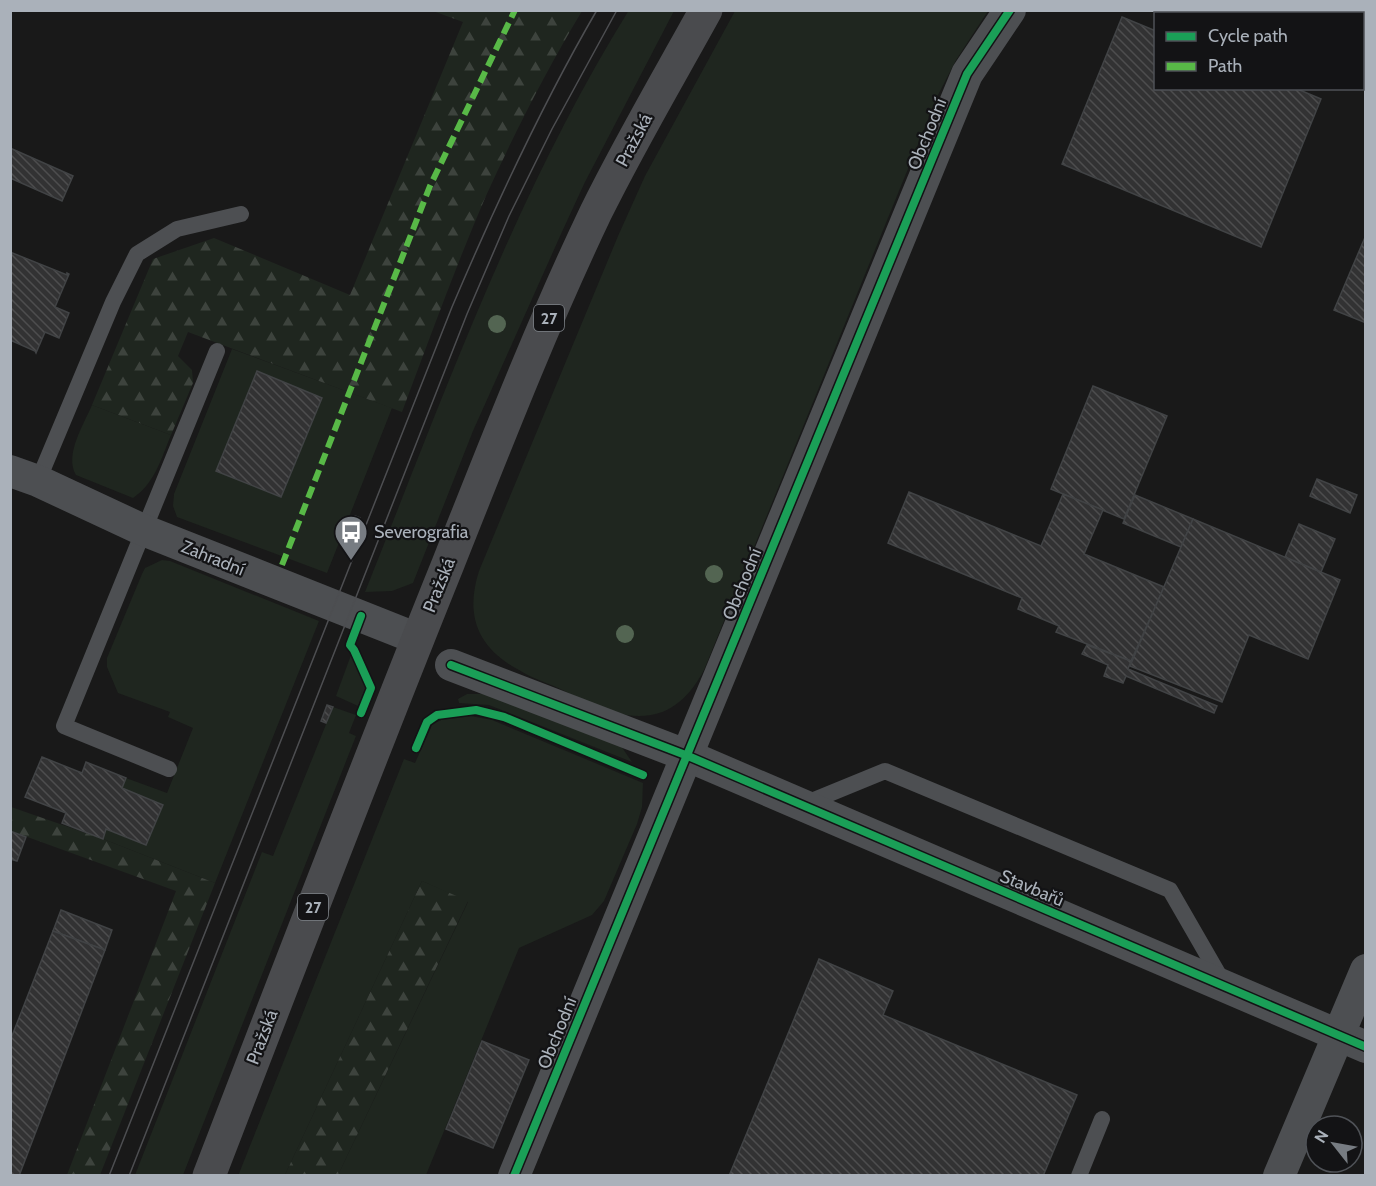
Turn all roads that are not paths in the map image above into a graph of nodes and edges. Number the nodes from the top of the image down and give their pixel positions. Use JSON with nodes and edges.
{"nodes":[{"id":1,"x":706,"y":10,"type":"edge"},
{"id":2,"x":1010,"y":10,"type":"edge"},
{"id":3,"x":241,"y":214,"type":"dead end"},
{"id":4,"x":217,"y":351,"type":"dead end"},
{"id":5,"x":24,"y":476,"type":"edge"},
{"id":6,"x":143,"y":530,"type":"junction"},
{"id":7,"x":418,"y":639,"type":"junction"},
{"id":8,"x":452,"y":665,"type":"dead end"},
{"id":9,"x":688,"y":756,"type":"junction"},
{"id":10,"x":169,"y":769,"type":"dead end"},
{"id":11,"x":802,"y":806,"type":"junction"},
{"id":12,"x":1365,"y":970,"type":"edge"},
{"id":13,"x":1227,"y":988,"type":"junction"},
{"id":14,"x":1352,"y":1041,"type":"edge"},
{"id":15,"x":1102,"y":1119,"type":"dead end"},
{"id":16,"x":209,"y":1176,"type":"edge"},
{"id":17,"x":514,"y":1176,"type":"edge"},
{"id":18,"x":1079,"y":1176,"type":"edge"},
{"id":19,"x":1280,"y":1176,"type":"edge"}],
"edges":[{"from":1,"to":7,"type":"main road","name":"Pražská","number":"27"},
{"from":2,"to":9,"type":"street","name":"Obchodní"},
{"from":3,"to":5,"type":"lane"},
{"from":4,"to":6,"type":"lane"},
{"from":5,"to":6,"type":"street","name":"Zahradní"},
{"from":6,"to":7,"type":"street","name":"Zahradní"},
{"from":6,"to":10,"type":"lane"},
{"from":7,"to":16,"type":"main road","name":"Pražská","number":"27"},
{"from":8,"to":9,"type":"street","name":"Stavbařů"},
{"from":9,"to":11,"type":"street","name":"Stavbařů"},
{"from":9,"to":17,"type":"street","name":"Obchodní"},
{"from":11,"to":13,"type":"street","name":"Stavbařů"},
{"from":11,"to":13,"type":"lane"},
{"from":12,"to":14,"type":"street"},
{"from":13,"to":14,"type":"street","name":"Stavbařů"},
{"from":14,"to":19,"type":"street"},
{"from":15,"to":18,"type":"lane"}]}
